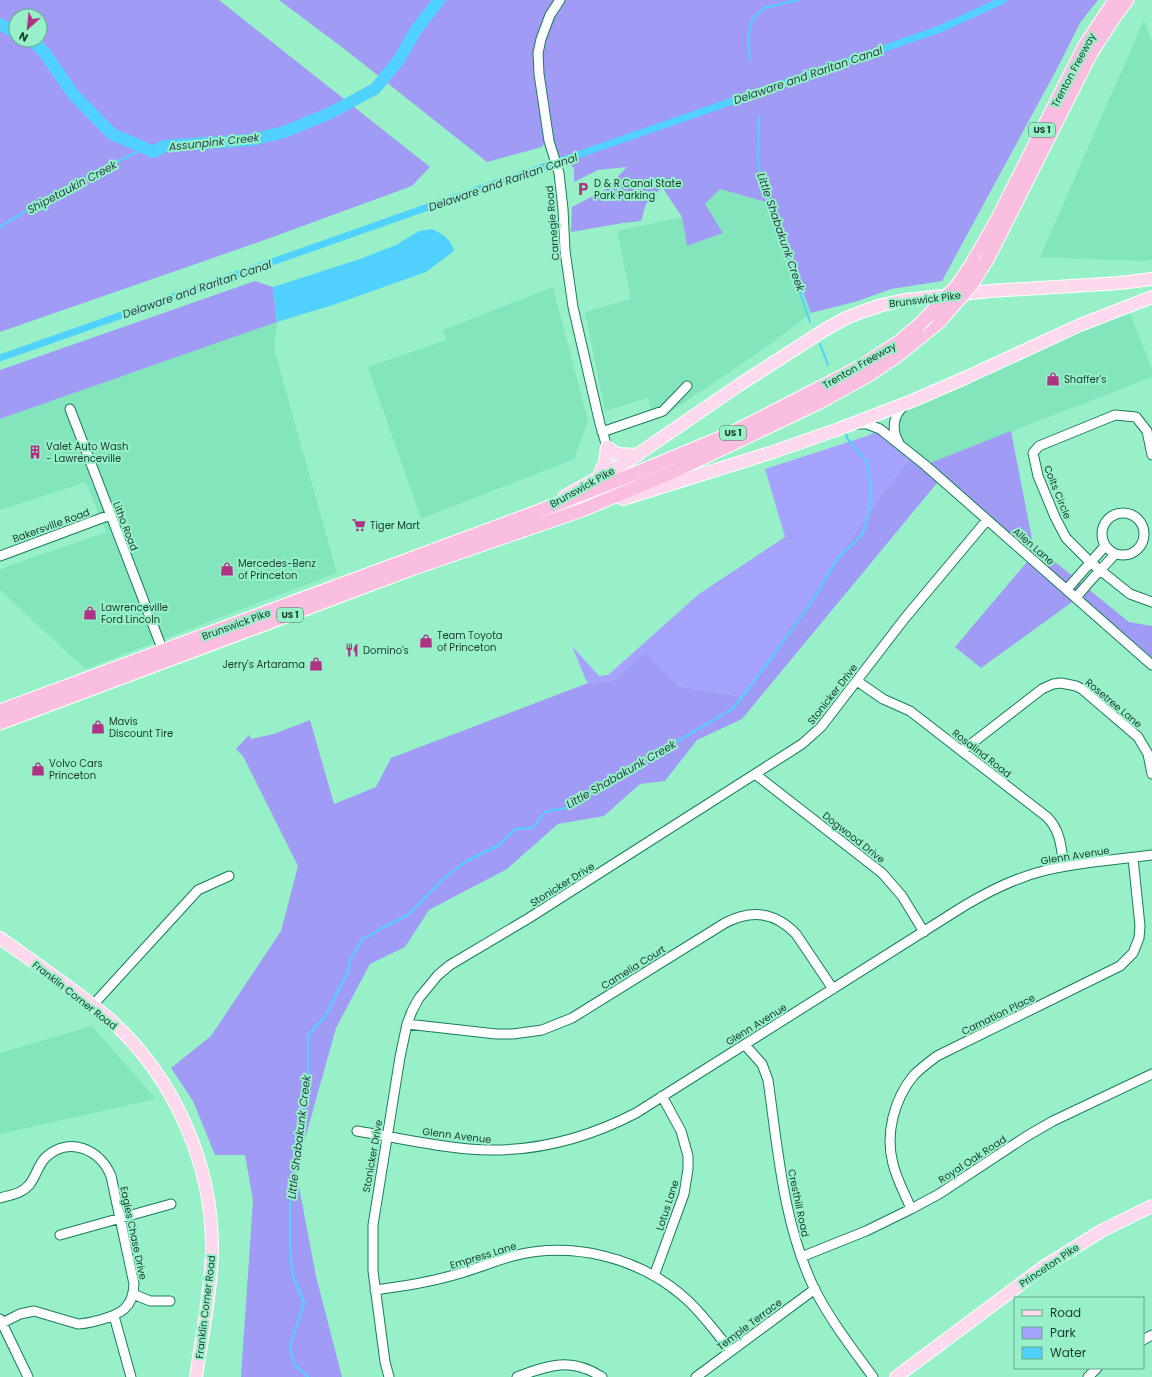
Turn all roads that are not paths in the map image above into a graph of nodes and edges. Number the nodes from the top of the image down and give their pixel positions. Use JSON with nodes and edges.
{"nodes":[{"id":1,"x":560,"y":0,"type":"edge"},
{"id":2,"x":1115,"y":0,"type":"edge"},
{"id":3,"x":1127,"y":0,"type":"edge"},
{"id":4,"x":1152,"y":278,"type":"edge"},
{"id":5,"x":1152,"y":297,"type":"edge"},
{"id":6,"x":687,"y":386,"type":"dead end"},
{"id":7,"x":908,"y":402,"type":"junction"},
{"id":8,"x":70,"y":409,"type":"dead end"},
{"id":9,"x":852,"y":424,"type":"junction"},
{"id":10,"x":602,"y":432,"type":"junction"},
{"id":11,"x":901,"y":446,"type":"junction"},
{"id":12,"x":607,"y":447,"type":"junction"},
{"id":13,"x":638,"y":455,"type":"junction"},
{"id":14,"x":1152,"y":455,"type":"edge"},
{"id":15,"x":598,"y":478,"type":"junction"},
{"id":16,"x":582,"y":510,"type":"junction"},
{"id":17,"x":534,"y":513,"type":"junction"},
{"id":18,"x":110,"y":515,"type":"junction"},
{"id":19,"x":987,"y":520,"type":"junction"},
{"id":20,"x":1105,"y":546,"type":"junction"},
{"id":21,"x":1114,"y":554,"type":"junction"},
{"id":22,"x":0,"y":556,"type":"edge"},
{"id":23,"x":1090,"y":562,"type":"junction"},
{"id":24,"x":1100,"y":570,"type":"junction"},
{"id":25,"x":1067,"y":589,"type":"junction"},
{"id":26,"x":1076,"y":598,"type":"junction"},
{"id":27,"x":1152,"y":602,"type":"edge"},
{"id":28,"x":163,"y":651,"type":"junction"},
{"id":29,"x":1152,"y":665,"type":"edge"},
{"id":30,"x":857,"y":681,"type":"junction"},
{"id":31,"x":0,"y":711,"type":"edge"},
{"id":32,"x":0,"y":723,"type":"edge"},
{"id":33,"x":962,"y":751,"type":"junction"},
{"id":34,"x":755,"y":774,"type":"junction"},
{"id":35,"x":1152,"y":774,"type":"edge"},
{"id":36,"x":1152,"y":855,"type":"edge"},
{"id":37,"x":1133,"y":858,"type":"junction"},
{"id":38,"x":1064,"y":866,"type":"junction"},
{"id":39,"x":229,"y":876,"type":"dead end"},
{"id":40,"x":924,"y":932,"type":"junction"},
{"id":41,"x":0,"y":938,"type":"edge"},
{"id":42,"x":833,"y":989,"type":"junction"},
{"id":43,"x":92,"y":1006,"type":"junction"},
{"id":44,"x":407,"y":1024,"type":"junction"},
{"id":45,"x":745,"y":1045,"type":"junction"},
{"id":46,"x":1150,"y":1078,"type":"edge"},
{"id":47,"x":662,"y":1096,"type":"junction"},
{"id":48,"x":357,"y":1131,"type":"dead end"},
{"id":49,"x":387,"y":1136,"type":"junction"},
{"id":50,"x":0,"y":1198,"type":"edge"},
{"id":51,"x":171,"y":1204,"type":"dead end"},
{"id":52,"x":1152,"y":1206,"type":"edge"},
{"id":53,"x":911,"y":1209,"type":"junction"},
{"id":54,"x":119,"y":1219,"type":"junction"},
{"id":55,"x":60,"y":1235,"type":"dead end"},
{"id":56,"x":801,"y":1257,"type":"junction"},
{"id":57,"x":654,"y":1276,"type":"junction"},
{"id":58,"x":815,"y":1289,"type":"junction"},
{"id":59,"x":375,"y":1290,"type":"junction"},
{"id":60,"x":133,"y":1294,"type":"junction"},
{"id":61,"x":170,"y":1301,"type":"dead end"},
{"id":62,"x":114,"y":1316,"type":"junction"},
{"id":63,"x":1,"y":1321,"type":"edge"},
{"id":64,"x":731,"y":1351,"type":"junction"},
{"id":65,"x":1096,"y":1369,"type":"edge"},
{"id":66,"x":28,"y":1377,"type":"edge"},
{"id":67,"x":131,"y":1377,"type":"edge"},
{"id":68,"x":196,"y":1377,"type":"edge"},
{"id":69,"x":389,"y":1377,"type":"edge"},
{"id":70,"x":517,"y":1377,"type":"edge"},
{"id":71,"x":602,"y":1377,"type":"edge"},
{"id":72,"x":696,"y":1377,"type":"edge"},
{"id":73,"x":873,"y":1377,"type":"edge"},
{"id":74,"x":896,"y":1377,"type":"edge"},
{"id":75,"x":1088,"y":1377,"type":"edge"}],
"edges":[{"from":1,"to":10,"type":"street","name":"Carnegie Road"},
{"from":2,"to":17,"type":"highway","name":"Trenton Freeway","number":"US 1","bridge":true},
{"from":3,"to":16,"type":"highway","name":"Trenton Freeway","number":"US 1","bridge":true},
{"from":4,"to":13,"type":"main road","name":"Brunswick Pike"},
{"from":5,"to":7,"type":"main road","name":"Brunswick Pike"},
{"from":6,"to":10,"type":"street"},
{"from":7,"to":9,"type":"main road","name":"Brunswick Pike"},
{"from":7,"to":11,"type":"street"},
{"from":8,"to":18,"type":"street","name":"Litho Road"},
{"from":9,"to":11,"type":"street","name":"Allen Lane"},
{"from":9,"to":16,"type":"main road","name":"Brunswick Pike"},
{"from":10,"to":12,"type":"street","name":"Carnegie Road"},
{"from":11,"to":19,"type":"street","name":"Allen Lane"},
{"from":12,"to":13,"type":"main road"},
{"from":12,"to":15,"type":"main road"},
{"from":13,"to":15,"type":"main road","name":"Brunswick Pike"},
{"from":14,"to":23,"type":"street","name":"Colts Circle"},
{"from":15,"to":17,"type":"main road","name":"Brunswick Pike"},
{"from":16,"to":32,"type":"highway","name":"Brunswick Pike","number":"US 1"},
{"from":17,"to":28,"type":"highway","name":"Brunswick Pike","number":"US 1"},
{"from":18,"to":22,"type":"street","name":"Bakersville Road"},
{"from":18,"to":28,"type":"street","name":"Litho Road"},
{"from":19,"to":25,"type":"street","name":"Allen Lane"},
{"from":19,"to":30,"type":"street","name":"Stonicker Drive"},
{"from":20,"to":21,"type":"street"},
{"from":20,"to":21,"type":"street"},
{"from":20,"to":23,"type":"street"},
{"from":21,"to":24,"type":"street"},
{"from":23,"to":24,"type":"street","name":"Colts Circle"},
{"from":23,"to":25,"type":"street"},
{"from":24,"to":26,"type":"street"},
{"from":24,"to":27,"type":"street","name":"Colts Circle"},
{"from":25,"to":26,"type":"street","name":"Allen Lane"},
{"from":26,"to":29,"type":"street","name":"Allen Lane"},
{"from":28,"to":31,"type":"highway","name":"Brunswick Pike","number":"US 1"},
{"from":30,"to":33,"type":"street","name":"Rosalind Road"},
{"from":30,"to":34,"type":"street","name":"Stonicker Drive"},
{"from":33,"to":35,"type":"street","name":"Rosetree Lane"},
{"from":33,"to":38,"type":"street","name":"Rosalind Road"},
{"from":34,"to":40,"type":"street","name":"Dogwood Drive"},
{"from":34,"to":44,"type":"street","name":"Stonicker Drive"},
{"from":36,"to":37,"type":"street","name":"Glenn Avenue"},
{"from":37,"to":38,"type":"street","name":"Glenn Avenue"},
{"from":37,"to":53,"type":"street","name":"Carnation Place"},
{"from":38,"to":40,"type":"street","name":"Glenn Avenue"},
{"from":39,"to":43,"type":"street"},
{"from":40,"to":42,"type":"street","name":"Glenn Avenue"},
{"from":41,"to":43,"type":"main road","name":"Franklin Corner Road"},
{"from":42,"to":44,"type":"street","name":"Camelia Court"},
{"from":42,"to":45,"type":"street","name":"Glenn Avenue"},
{"from":43,"to":68,"type":"main road","name":"Franklin Corner Road"},
{"from":44,"to":49,"type":"street","name":"Stonicker Drive"},
{"from":45,"to":47,"type":"street","name":"Glenn Avenue"},
{"from":45,"to":56,"type":"street","name":"Cresthill Road"},
{"from":46,"to":53,"type":"street","name":"Royal Oak Road"},
{"from":47,"to":49,"type":"street","name":"Glenn Avenue"},
{"from":47,"to":57,"type":"street","name":"Lotus Lane"},
{"from":48,"to":49,"type":"street","name":"Glenn Avenue"},
{"from":49,"to":59,"type":"street","name":"Stonicker Drive"},
{"from":50,"to":54,"type":"street","name":"Eagles Chase Drive"},
{"from":51,"to":54,"type":"street"},
{"from":52,"to":74,"type":"main road","name":"Princeton Pike"},
{"from":53,"to":56,"type":"street","name":"Royal Oak Road"},
{"from":54,"to":55,"type":"street"},
{"from":54,"to":60,"type":"street","name":"Eagles Chase Drive"},
{"from":56,"to":58,"type":"street","name":"Cresthill Road"},
{"from":57,"to":59,"type":"street","name":"Empress Lane"},
{"from":57,"to":64,"type":"street","name":"Empress Lane"},
{"from":58,"to":64,"type":"street","name":"Temple Terrace"},
{"from":58,"to":73,"type":"street","name":"Cresthill Road"},
{"from":59,"to":69,"type":"street","name":"Stonicker Drive"},
{"from":60,"to":61,"type":"street"},
{"from":60,"to":62,"type":"street","name":"Eagles Chase Drive"},
{"from":62,"to":63,"type":"street","name":"Eagles Chase Drive"},
{"from":62,"to":67,"type":"street"},
{"from":63,"to":66,"type":"street","name":"Eagles Chase Drive"},
{"from":64,"to":72,"type":"street","name":"Temple Terrace"},
{"from":65,"to":75,"type":"street"},
{"from":70,"to":71,"type":"street"}]}
